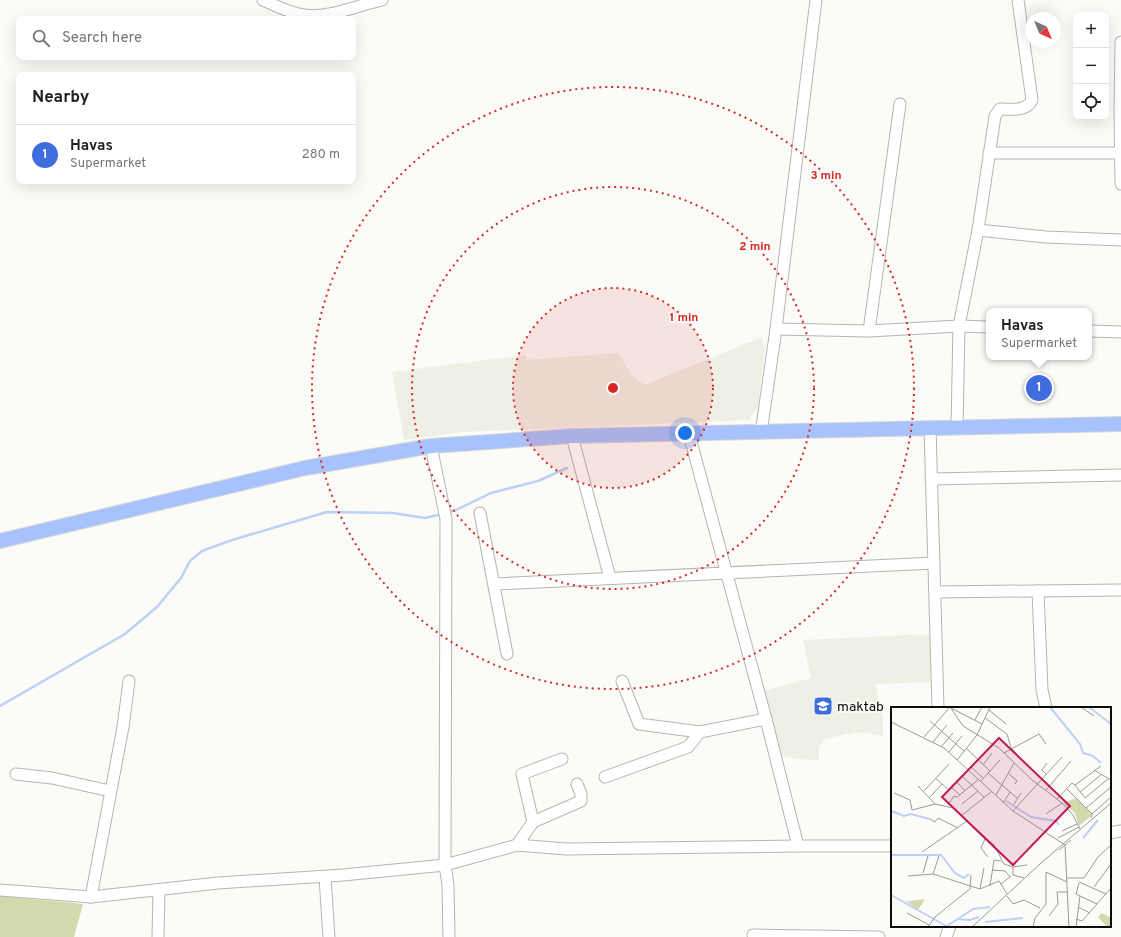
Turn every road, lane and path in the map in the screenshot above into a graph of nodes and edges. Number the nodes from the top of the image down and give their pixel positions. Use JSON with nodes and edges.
{"nodes":[{"id":1,"x":263,"y":0,"type":"edge"},
{"id":2,"x":382,"y":0,"type":"edge"},
{"id":3,"x":816,"y":0,"type":"edge"},
{"id":4,"x":1018,"y":0,"type":"edge"},
{"id":5,"x":1121,"y":42,"type":"edge"},
{"id":6,"x":900,"y":104,"type":"dead end"},
{"id":7,"x":1120,"y":111,"type":"edge"},
{"id":8,"x":989,"y":153,"type":"junction"},
{"id":9,"x":1120,"y":153,"type":"edge"},
{"id":10,"x":1121,"y":184,"type":"edge"},
{"id":11,"x":978,"y":230,"type":"junction"},
{"id":12,"x":1121,"y":240,"type":"edge"},
{"id":13,"x":959,"y":326,"type":"junction"},
{"id":14,"x":986,"y":327,"type":"edge"},
{"id":15,"x":776,"y":329,"type":"junction"},
{"id":16,"x":868,"y":331,"type":"junction"},
{"id":17,"x":1092,"y":331,"type":"edge"},
{"id":18,"x":1121,"y":332,"type":"edge"},
{"id":19,"x":1121,"y":424,"type":"edge"},
{"id":20,"x":930,"y":427,"type":"junction"},
{"id":21,"x":957,"y":427,"type":"junction"},
{"id":22,"x":760,"y":433,"type":"junction"},
{"id":23,"x":689,"y":434,"type":"junction"},
{"id":24,"x":572,"y":436,"type":"junction"},
{"id":25,"x":431,"y":446,"type":"junction"},
{"id":26,"x":1121,"y":475,"type":"edge"},
{"id":27,"x":931,"y":479,"type":"junction"},
{"id":28,"x":480,"y":513,"type":"dead end"},
{"id":29,"x":0,"y":541,"type":"edge"},
{"id":30,"x":934,"y":563,"type":"junction"},
{"id":31,"x":728,"y":573,"type":"junction"},
{"id":32,"x":610,"y":578,"type":"junction"},
{"id":33,"x":495,"y":584,"type":"junction"},
{"id":34,"x":1121,"y":590,"type":"edge"},
{"id":35,"x":1038,"y":591,"type":"junction"},
{"id":36,"x":936,"y":592,"type":"junction"},
{"id":37,"x":507,"y":654,"type":"dead end"},
{"id":38,"x":129,"y":681,"type":"dead end"},
{"id":39,"x":622,"y":681,"type":"dead end"},
{"id":40,"x":938,"y":707,"type":"edge"},
{"id":41,"x":1046,"y":707,"type":"edge"},
{"id":42,"x":766,"y":719,"type":"junction"},
{"id":43,"x":700,"y":732,"type":"junction"},
{"id":44,"x":562,"y":759,"type":"dead end"},
{"id":45,"x":16,"y":774,"type":"dead end"},
{"id":46,"x":605,"y":777,"type":"dead end"},
{"id":47,"x":577,"y":784,"type":"dead end"},
{"id":48,"x":110,"y":791,"type":"junction"},
{"id":49,"x":533,"y":822,"type":"junction"},
{"id":50,"x":1121,"y":831,"type":"edge"},
{"id":51,"x":1111,"y":833,"type":"edge"},
{"id":52,"x":517,"y":845,"type":"junction"},
{"id":53,"x":798,"y":846,"type":"junction"},
{"id":54,"x":891,"y":846,"type":"edge"},
{"id":55,"x":445,"y":865,"type":"junction"},
{"id":56,"x":324,"y":877,"type":"junction"},
{"id":57,"x":0,"y":890,"type":"edge"},
{"id":58,"x":159,"y":890,"type":"junction"},
{"id":59,"x":91,"y":897,"type":"junction"},
{"id":60,"x":950,"y":927,"type":"edge"},
{"id":61,"x":753,"y":935,"type":"dead end"},
{"id":62,"x":158,"y":937,"type":"edge"},
{"id":63,"x":329,"y":937,"type":"edge"},
{"id":64,"x":449,"y":937,"type":"edge"},
{"id":65,"x":879,"y":937,"type":"edge"},
{"id":66,"x":946,"y":937,"type":"edge"}],
"edges":[{"from":1,"to":2,"type":"street"},
{"from":3,"to":15,"type":"street"},
{"from":4,"to":8,"type":"street"},
{"from":5,"to":7,"type":"street"},
{"from":6,"to":16,"type":"street"},
{"from":7,"to":9,"type":"street"},
{"from":8,"to":9,"type":"street"},
{"from":8,"to":11,"type":"street"},
{"from":9,"to":10,"type":"street"},
{"from":11,"to":12,"type":"street"},
{"from":11,"to":13,"type":"street"},
{"from":13,"to":14,"type":"street"},
{"from":13,"to":16,"type":"street"},
{"from":13,"to":21,"type":"street"},
{"from":15,"to":16,"type":"street"},
{"from":15,"to":22,"type":"street"},
{"from":17,"to":18,"type":"street"},
{"from":19,"to":21,"type":"main road"},
{"from":20,"to":21,"type":"main road"},
{"from":20,"to":22,"type":"main road"},
{"from":20,"to":27,"type":"street"},
{"from":22,"to":23,"type":"main road"},
{"from":23,"to":24,"type":"main road"},
{"from":23,"to":31,"type":"street"},
{"from":24,"to":25,"type":"main road"},
{"from":24,"to":32,"type":"street"},
{"from":25,"to":29,"type":"main road"},
{"from":25,"to":55,"type":"street"},
{"from":26,"to":27,"type":"street"},
{"from":27,"to":30,"type":"street"},
{"from":28,"to":33,"type":"street"},
{"from":30,"to":31,"type":"street"},
{"from":30,"to":36,"type":"street"},
{"from":31,"to":32,"type":"street"},
{"from":31,"to":42,"type":"street"},
{"from":32,"to":33,"type":"street"},
{"from":33,"to":37,"type":"street"},
{"from":34,"to":35,"type":"street"},
{"from":35,"to":36,"type":"street"},
{"from":35,"to":41,"type":"street"},
{"from":36,"to":40,"type":"street"},
{"from":38,"to":48,"type":"street"},
{"from":39,"to":43,"type":"street"},
{"from":42,"to":43,"type":"street"},
{"from":42,"to":53,"type":"street"},
{"from":43,"to":46,"type":"street"},
{"from":44,"to":49,"type":"street"},
{"from":45,"to":48,"type":"street"},
{"from":47,"to":49,"type":"street"},
{"from":48,"to":59,"type":"street"},
{"from":49,"to":52,"type":"street"},
{"from":50,"to":51,"type":"street"},
{"from":52,"to":53,"type":"street"},
{"from":52,"to":55,"type":"street"},
{"from":53,"to":54,"type":"street"},
{"from":55,"to":56,"type":"street"},
{"from":55,"to":64,"type":"street"},
{"from":56,"to":58,"type":"street"},
{"from":56,"to":63,"type":"street"},
{"from":57,"to":59,"type":"street"},
{"from":58,"to":59,"type":"street"},
{"from":58,"to":62,"type":"street"},
{"from":60,"to":66,"type":"street"},
{"from":61,"to":65,"type":"street"}]}
